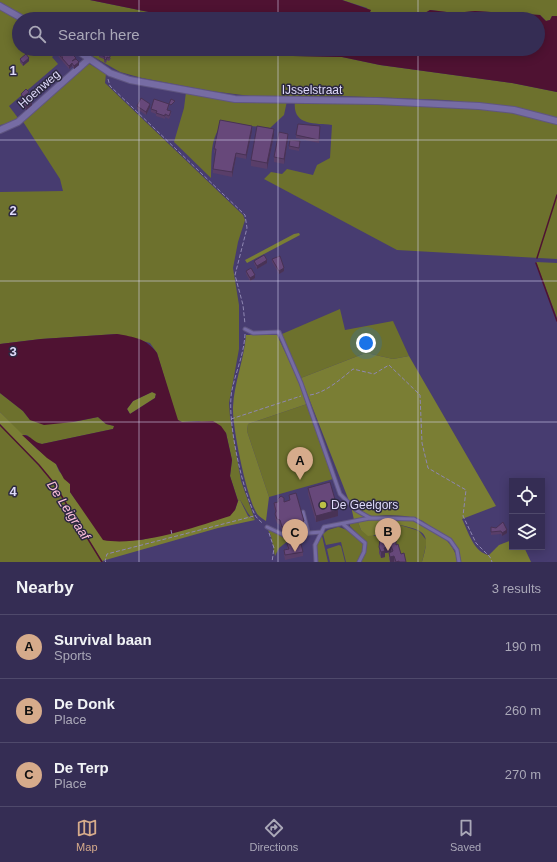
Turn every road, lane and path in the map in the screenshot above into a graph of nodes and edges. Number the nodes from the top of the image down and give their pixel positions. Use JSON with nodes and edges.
{"nodes":[{"id":1,"x":0,"y":6,"type":"edge"},
{"id":2,"x":12,"y":13,"type":"edge"},
{"id":3,"x":85,"y":56,"type":"edge"},
{"id":4,"x":89,"y":59,"type":"junction"},
{"id":5,"x":110,"y":73,"type":"junction"},
{"id":6,"x":557,"y":121,"type":"edge"},
{"id":7,"x":0,"y":130,"type":"edge"},
{"id":8,"x":245,"y":329,"type":"junction"},
{"id":9,"x":306,"y":395,"type":"junction"},
{"id":10,"x":231,"y":419,"type":"junction"},
{"id":11,"x":303,"y":512,"type":"edge"},
{"id":12,"x":255,"y":515,"type":"junction"},
{"id":13,"x":370,"y":518,"type":"junction"},
{"id":14,"x":343,"y":524,"type":"junction"},
{"id":15,"x":267,"y":528,"type":"junction"},
{"id":16,"x":171,"y":530,"type":"dead end"},
{"id":17,"x":308,"y":532,"type":"junction"},
{"id":18,"x":322,"y":532,"type":"junction"},
{"id":19,"x":172,"y":536,"type":"junction"},
{"id":20,"x":106,"y":562,"type":"edge"},
{"id":21,"x":272,"y":562,"type":"edge"},
{"id":22,"x":316,"y":562,"type":"edge"},
{"id":23,"x":359,"y":562,"type":"edge"},
{"id":24,"x":459,"y":562,"type":"edge"},
{"id":25,"x":492,"y":562,"type":"edge"}],
"edges":[{"from":1,"to":2,"type":"street"},
{"from":3,"to":4,"type":"street","name":"IJsselstraat"},
{"from":4,"to":5,"type":"street","name":"IJsselstraat"},
{"from":4,"to":7,"type":"street","name":"Hoenweg"},
{"from":5,"to":6,"type":"street","name":"IJsselstraat"},
{"from":5,"to":8,"type":"path"},
{"from":8,"to":9,"type":"lane"},
{"from":8,"to":10,"type":"path"},
{"from":9,"to":10,"type":"path"},
{"from":9,"to":13,"type":"lane"},
{"from":9,"to":25,"type":"path"},
{"from":10,"to":12,"type":"path"},
{"from":11,"to":17,"type":"lane"},
{"from":12,"to":15,"type":"path"},
{"from":12,"to":19,"type":"path"},
{"from":13,"to":14,"type":"lane"},
{"from":13,"to":24,"type":"lane"},
{"from":14,"to":18,"type":"lane"},
{"from":14,"to":23,"type":"lane"},
{"from":15,"to":17,"type":"lane"},
{"from":15,"to":21,"type":"path"},
{"from":16,"to":19,"type":"path"},
{"from":17,"to":18,"type":"lane"},
{"from":18,"to":22,"type":"lane"},
{"from":19,"to":20,"type":"path"}]}
